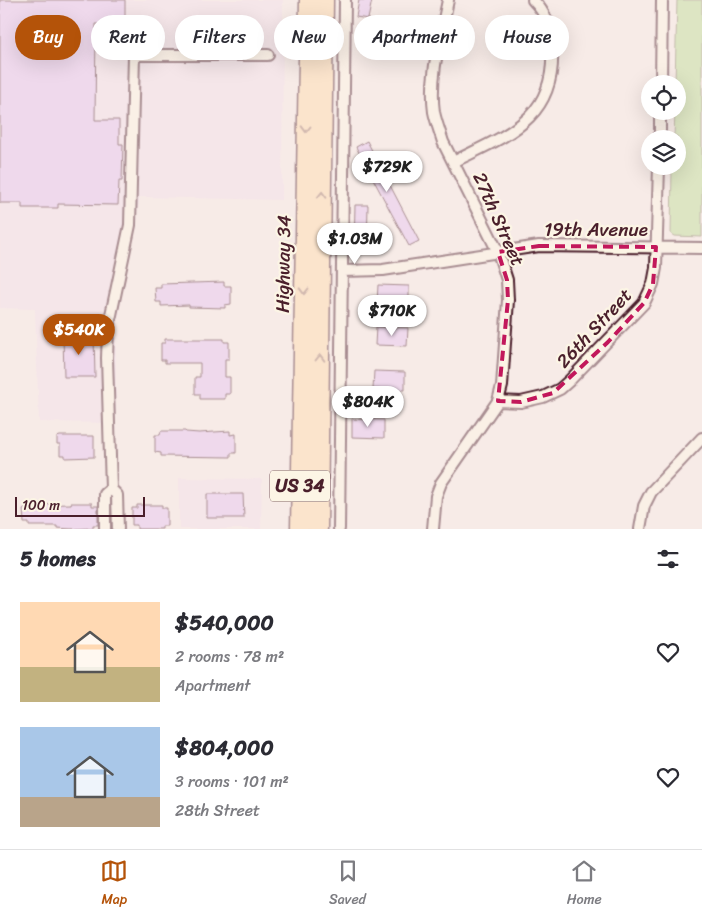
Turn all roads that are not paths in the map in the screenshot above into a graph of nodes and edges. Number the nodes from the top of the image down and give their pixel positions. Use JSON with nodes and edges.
{"nodes":[{"id":1,"x":309,"y":0,"type":"edge"},
{"id":2,"x":324,"y":0,"type":"edge"},
{"id":3,"x":345,"y":0,"type":"edge"},
{"id":4,"x":448,"y":0,"type":"edge"},
{"id":5,"x":533,"y":0,"type":"edge"},
{"id":6,"x":662,"y":0,"type":"edge"},
{"id":7,"x":268,"y":55,"type":"dead end"},
{"id":8,"x":661,"y":75,"type":"edge"},
{"id":9,"x":453,"y":162,"type":"junction"},
{"id":10,"x":659,"y":175,"type":"edge"},
{"id":11,"x":656,"y":247,"type":"junction"},
{"id":12,"x":702,"y":248,"type":"edge"},
{"id":13,"x":498,"y":252,"type":"junction"},
{"id":14,"x":342,"y":271,"type":"junction"},
{"id":15,"x":498,"y":402,"type":"junction"},
{"id":16,"x":702,"y":438,"type":"edge"},
{"id":17,"x":111,"y":489,"type":"junction"},
{"id":18,"x":105,"y":529,"type":"edge"},
{"id":19,"x":118,"y":529,"type":"edge"},
{"id":20,"x":300,"y":529,"type":"edge"},
{"id":21,"x":318,"y":529,"type":"edge"},
{"id":22,"x":340,"y":529,"type":"edge"},
{"id":23,"x":433,"y":529,"type":"edge"},
{"id":24,"x":640,"y":529,"type":"edge"}],
"edges":[{"from":1,"to":20,"type":"highway","name":"Highway 34","number":"US 34","one_way":true},
{"from":21,"to":2,"type":"highway","name":"Highway 34","number":"US 34","one_way":true},
{"from":3,"to":14,"type":"street"},
{"from":4,"to":9,"type":"street","name":"27th Street"},
{"from":5,"to":9,"type":"street"},
{"from":6,"to":8,"type":"street"},
{"from":7,"to":17,"type":"street"},
{"from":9,"to":13,"type":"street","name":"27th Street"},
{"from":10,"to":11,"type":"street","name":"26th Street"},
{"from":11,"to":12,"type":"street","name":"19th Avenue"},
{"from":11,"to":13,"type":"street","name":"19th Avenue"},
{"from":11,"to":15,"type":"street","name":"26th Street"},
{"from":13,"to":14,"type":"street","name":"19th Avenue"},
{"from":13,"to":15,"type":"street","name":"27th Street"},
{"from":14,"to":22,"type":"street"},
{"from":15,"to":23,"type":"street","name":"27th Street"},
{"from":16,"to":24,"type":"street"},
{"from":17,"to":18,"type":"street"},
{"from":17,"to":19,"type":"street"}]}
